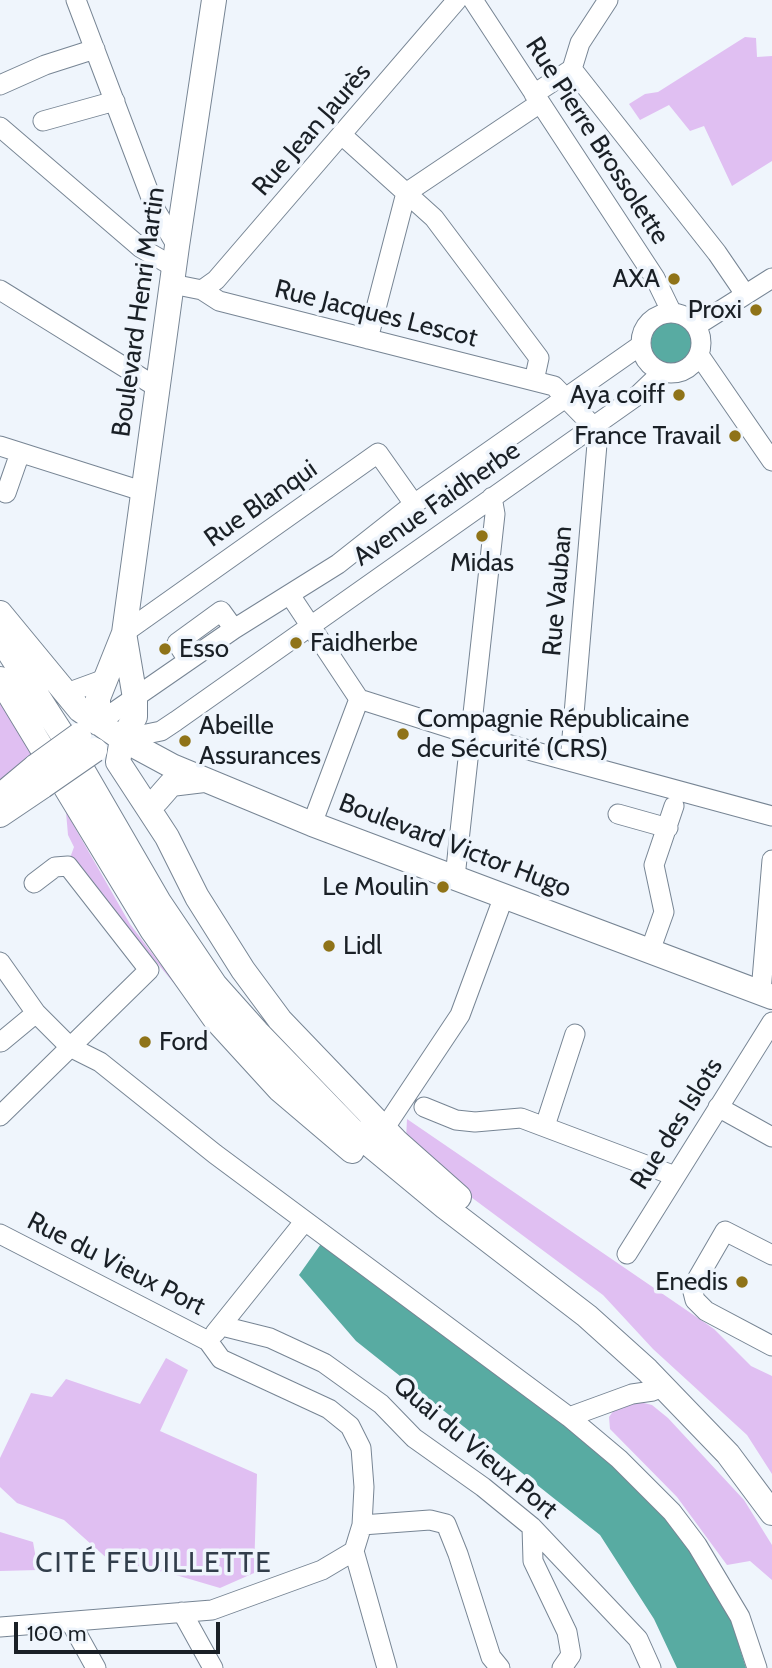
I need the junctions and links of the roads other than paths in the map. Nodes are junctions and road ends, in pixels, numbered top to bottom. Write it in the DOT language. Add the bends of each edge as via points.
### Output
graph roads {
  1 [pos="76,0"];
  2 [pos="214,0"];
  3 [pos="457,0"];
  4 [pos="473,0"];
  5 [pos="608,0"];
  6 [pos="95,49"];
  7 [pos="577,76"];
  8 [pos="0,85"];
  9 [pos="537,98"];
  10 [pos="115,101"];
  11 [pos="43,121"];
  12 [pos="0,127"];
  13 [pos="343,136"];
  14 [pos="406,193"];
  15 [pos="174,266"];
  16 [pos="772,278"];
  17 [pos="0,290"];
  18 [pos="202,290"];
  19 [pos="745,294"];
  20 [pos="672,313"];
  21 [pos="696,326"];
  22 [pos="368,339"];
  23 [pos="641,345"];
  24 [pos="699,355"];
  25 [pos="662,372"];
  26 [pos="534,381"];
  27 [pos="158,388"];
  28 [pos="566,398"];
  29 [pos="593,426"];
  30 [pos="0,446"];
  31 [pos="20,453"];
  32 [pos="772,461"];
  33 [pos="145,492"];
  34 [pos="6,493"];
  35 [pos="492,498"];
  36 [pos="414,504"];
  37 [pos="290,595"];
  38 [pos="0,613"];
  39 [pos="312,625"];
  40 [pos="124,633"];
  41 [pos="0,638"];
  42 [pos="105,679"];
  43 [pos="1,682"];
  44 [pos="64,694"];
  45 [pos="135,698"];
  46 [pos="359,699"];
  47 [pos="470,734"];
  48 [pos="91,736"];
  49 [pos="122,739"];
  50 [pos="570,761"];
  51 [pos="206,780"];
  52 [pos="3,799"];
  53 [pos="157,800"];
  54 [pos="674,806"];
  55 [pos="618,814"];
  56 [pos="772,816"];
  57 [pos="312,824"];
  58 [pos="668,828"];
  59 [pos="167,837"];
  60 [pos="772,860"];
  61 [pos="455,877"];
  62 [pos="34,883"];
  63 [pos="504,896"];
  64 [pos="650,951"];
  65 [pos="0,962"];
  66 [pos="766,994"];
  67 [pos="36,1013"];
  68 [pos="772,1022"];
  69 [pos="575,1034"];
  70 [pos="1,1042"];
  71 [pos="70,1047"];
  72 [pos="424,1107"];
  73 [pos="718,1107"];
  74 [pos="0,1116"];
  75 [pos="545,1126"];
  76 [pos="384,1129"];
  77 [pos="772,1137"];
  78 [pos="675,1176"];
  79 [pos="304,1222"];
  80 [pos="0,1234"];
  81 [pos="627,1254"];
  82 [pos="772,1255"];
  83 [pos="215,1334"];
  84 [pos="772,1346"];
  85 [pos="653,1391"];
  86 [pos="611,1403"];
  87 [pos="681,1404"];
  88 [pos="569,1417"];
  89 [pos="600,1442"];
  90 [pos="772,1513"];
  91 [pos="362,1525"];
  92 [pos="532,1527"];
  93 [pos="772,1529"];
  94 [pos="354,1551"];
  95 [pos="182,1612"];
  96 [pos="71,1623"];
  97 [pos="0,1627"];
  98 [pos="96,1668"];
  99 [pos="213,1668"];
  100 [pos="387,1668"];
  101 [pos="500,1668"];
  102 [pos="562,1668"];
  103 [pos="651,1668"];
  104 [pos="757,1668"];
  1 -- 6 [label="street"];
  2 -- 15 [label="main road, Boulevard Henri Martin"];
  3 -- 13 [label="street, Rue Jean Jaurès"];
  4 -- 9 [label="street, Rue Pierre Brossolette"];
  5 -- 7 [label="street" via="580,43"];
  6 -- 8 [label="street"];
  6 -- 10 [label="street"];
  7 -- 9 [label="street"];
  7 -- 19 [label="street"];
  9 -- 14 [label="street"];
  9 -- 20 [label="street, Rue Pierre Brossolette" via="655,278"];
  10 -- 11 [label="street"];
  10 -- 15 [label="street"];
  12 -- 15 [label="street, Rue Jacques Lescot" via="141,248"];
  13 -- 14 [label="street"];
  13 -- 18 [label="street, Rue Jean Jaurès" via="216,280"];
  14 -- 22 [label="street"];
  14 -- 26 [label="street" via="434,218 539,358"];
  15 -- 18 [label="street, Rue Jacques Lescot"];
  15 -- 27 [label="main road, Boulevard Henri Martin"];
  16 -- 19 [label="street"];
  17 -- 27 [label="street"];
  18 -- 22 [label="street, Rue Jacques Lescot" via="219,302"];
  19 -- 21 [label="street"];
  20 -- 21 [label="street"];
  20 -- 23 [label="street" via="653,319"];
  21 -- 24 [label="street"];
  22 -- 26 [label="street, Rue Jacques Lescot"];
  23 -- 25 [label="street" via="648,362"];
  23 -- 28 [label="street, Avenue Faidherbe"];
  24 -- 25 [label="street" via="688,369"];
  24 -- 32 [label="street"];
  25 -- 29 [label="street, Avenue Faidherbe"];
  26 -- 28 [label="street, Rue Jacques Lescot" via="554,386"];
  27 -- 33 [label="main road, Boulevard Henri Martin"];
  28 -- 29 [label="street"];
  28 -- 36 [label="street, Avenue Faidherbe"];
  29 -- 35 [label="street, Avenue Faidherbe"];
  29 -- 50 [label="street, Rue Vauban" via="597,444"];
  30 -- 31 [label="street"];
  31 -- 33 [label="street"];
  31 -- 34 [label="street"];
  33 -- 40 [label="main road, Boulevard Henri Martin"];
  35 -- 39 [label="street, Avenue Faidherbe"];
  35 -- 47 [label="street" via="495,514"];
  36 -- 37 [label="street, Avenue Faidherbe"];
  36 -- 40 [label="street, Rue Blanqui" via="378,453"];
  37 -- 39 [label="street"];
  37 -- 45 [label="street, Avenue Faidherbe"];
  38 -- 44 [label="main road"];
  39 -- 46 [label="street"];
  39 -- 49 [label="street, Avenue Faidherbe" via="161,732"];
  40 -- 42 [label="main road, Boulevard Henri Martin"];
  40 -- 45 [label="main road, Boulevard Henri Martin"];
  41 -- 87 [label="main road" via="159,902 215,985 360,1137 587,1316"];
  42 -- 44 [label="street"];
  42 -- 48 [label="main road, Boulevard Henri Martin"];
  43 -- 85 [label="main road" via="152,930 233,1041 306,1113 569,1317"];
  44 -- 48 [label="main road"];
  45 -- 48 [label="street, Avenue Faidherbe"];
  45 -- 49 [label="main road" via="135,717"];
  46 -- 47 [label="street"];
  46 -- 57 [label="street"];
  47 -- 50 [label="street"];
  47 -- 61 [label="street"];
  48 -- 49 [label="main road"];
  48 -- 52 [label="main road, bridge"];
  49 -- 51 [label="main road, Boulevard Victor Hugo"];
  49 -- 53 [label="main road" via="139,755"];
  49 -- 59 [label="main road" via="118,762"];
  50 -- 56 [label="street"];
  51 -- 53 [label="main road" via="171,784"];
  51 -- 57 [label="main road, Boulevard Victor Hugo"];
  53 -- 59 [label="main road"];
  54 -- 58 [label="street"];
  55 -- 58 [label="street"];
  57 -- 61 [label="main road, Boulevard Victor Hugo"];
  58 -- 64 [label="street" via="654,865 664,912"];
  59 -- 76 [label="main road" via="197,897 264,999"];
  60 -- 66 [label="street"];
  61 -- 63 [label="main road, Boulevard Victor Hugo"];
  62 -- 71 [label="street" via="55,867 68,866 149,970"];
  63 -- 64 [label="main road, Boulevard Victor Hugo"];
  63 -- 76 [label="street" via="460,1015"];
  64 -- 66 [label="main road, Boulevard Victor Hugo"];
  65 -- 67 [label="street"];
  67 -- 70 [label="street"];
  67 -- 71 [label="street"];
  68 -- 73 [label="street, Rue des Islots"];
  69 -- 75 [label="street"];
  71 -- 74 [label="street"];
  71 -- 79 [label="street" via="100,1062"];
  72 -- 75 [label="street" via="456,1120 522,1118"];
  73 -- 77 [label="street"];
  73 -- 78 [label="street, Rue des Islots"];
  75 -- 78 [label="street"];
  76 -- 87 [label="main road" via="449,1189 580,1292 620,1331"];
  78 -- 81 [label="street, Rue des Islots"];
  79 -- 83 [label="street"];
  79 -- 88 [label="street"];
  80 -- 83 [label="street, Rue du Vieux Port"];
  82 -- 84 [label="street" via="725,1231 692,1287 695,1300 706,1311"];
  83 -- 91 [label="street" via="221,1359 329,1409 350,1426 361,1448"];
  83 -- 92 [label="street, Quai du Vieux Port" via="270,1338 324,1363"];
  85 -- 86 [label="street"];
  85 -- 93 [label="main road" via="698,1437"];
  86 -- 88 [label="street"];
  86 -- 89 [label="street" via="598,1423"];
  87 -- 90 [label="main road" via="728,1454"];
  88 -- 89 [label="street"];
  89 -- 104 [label="street" via="672,1512 698,1545 740,1617"];
  91 -- 94 [label="street"];
  91 -- 101 [label="street" via="430,1520 446,1524 491,1657"];
  92 -- 102 [label="street" via="533,1561 567,1632 571,1655"];
  92 -- 103 [label="street, Quai du Vieux Port" via="638,1639"];
  94 -- 95 [label="street" via="322,1570 212,1610"];
  94 -- 100 [label="street"];
  95 -- 96 [label="street"];
  95 -- 99 [label="street"];
  96 -- 97 [label="street"];
  96 -- 98 [label="street"];
}
